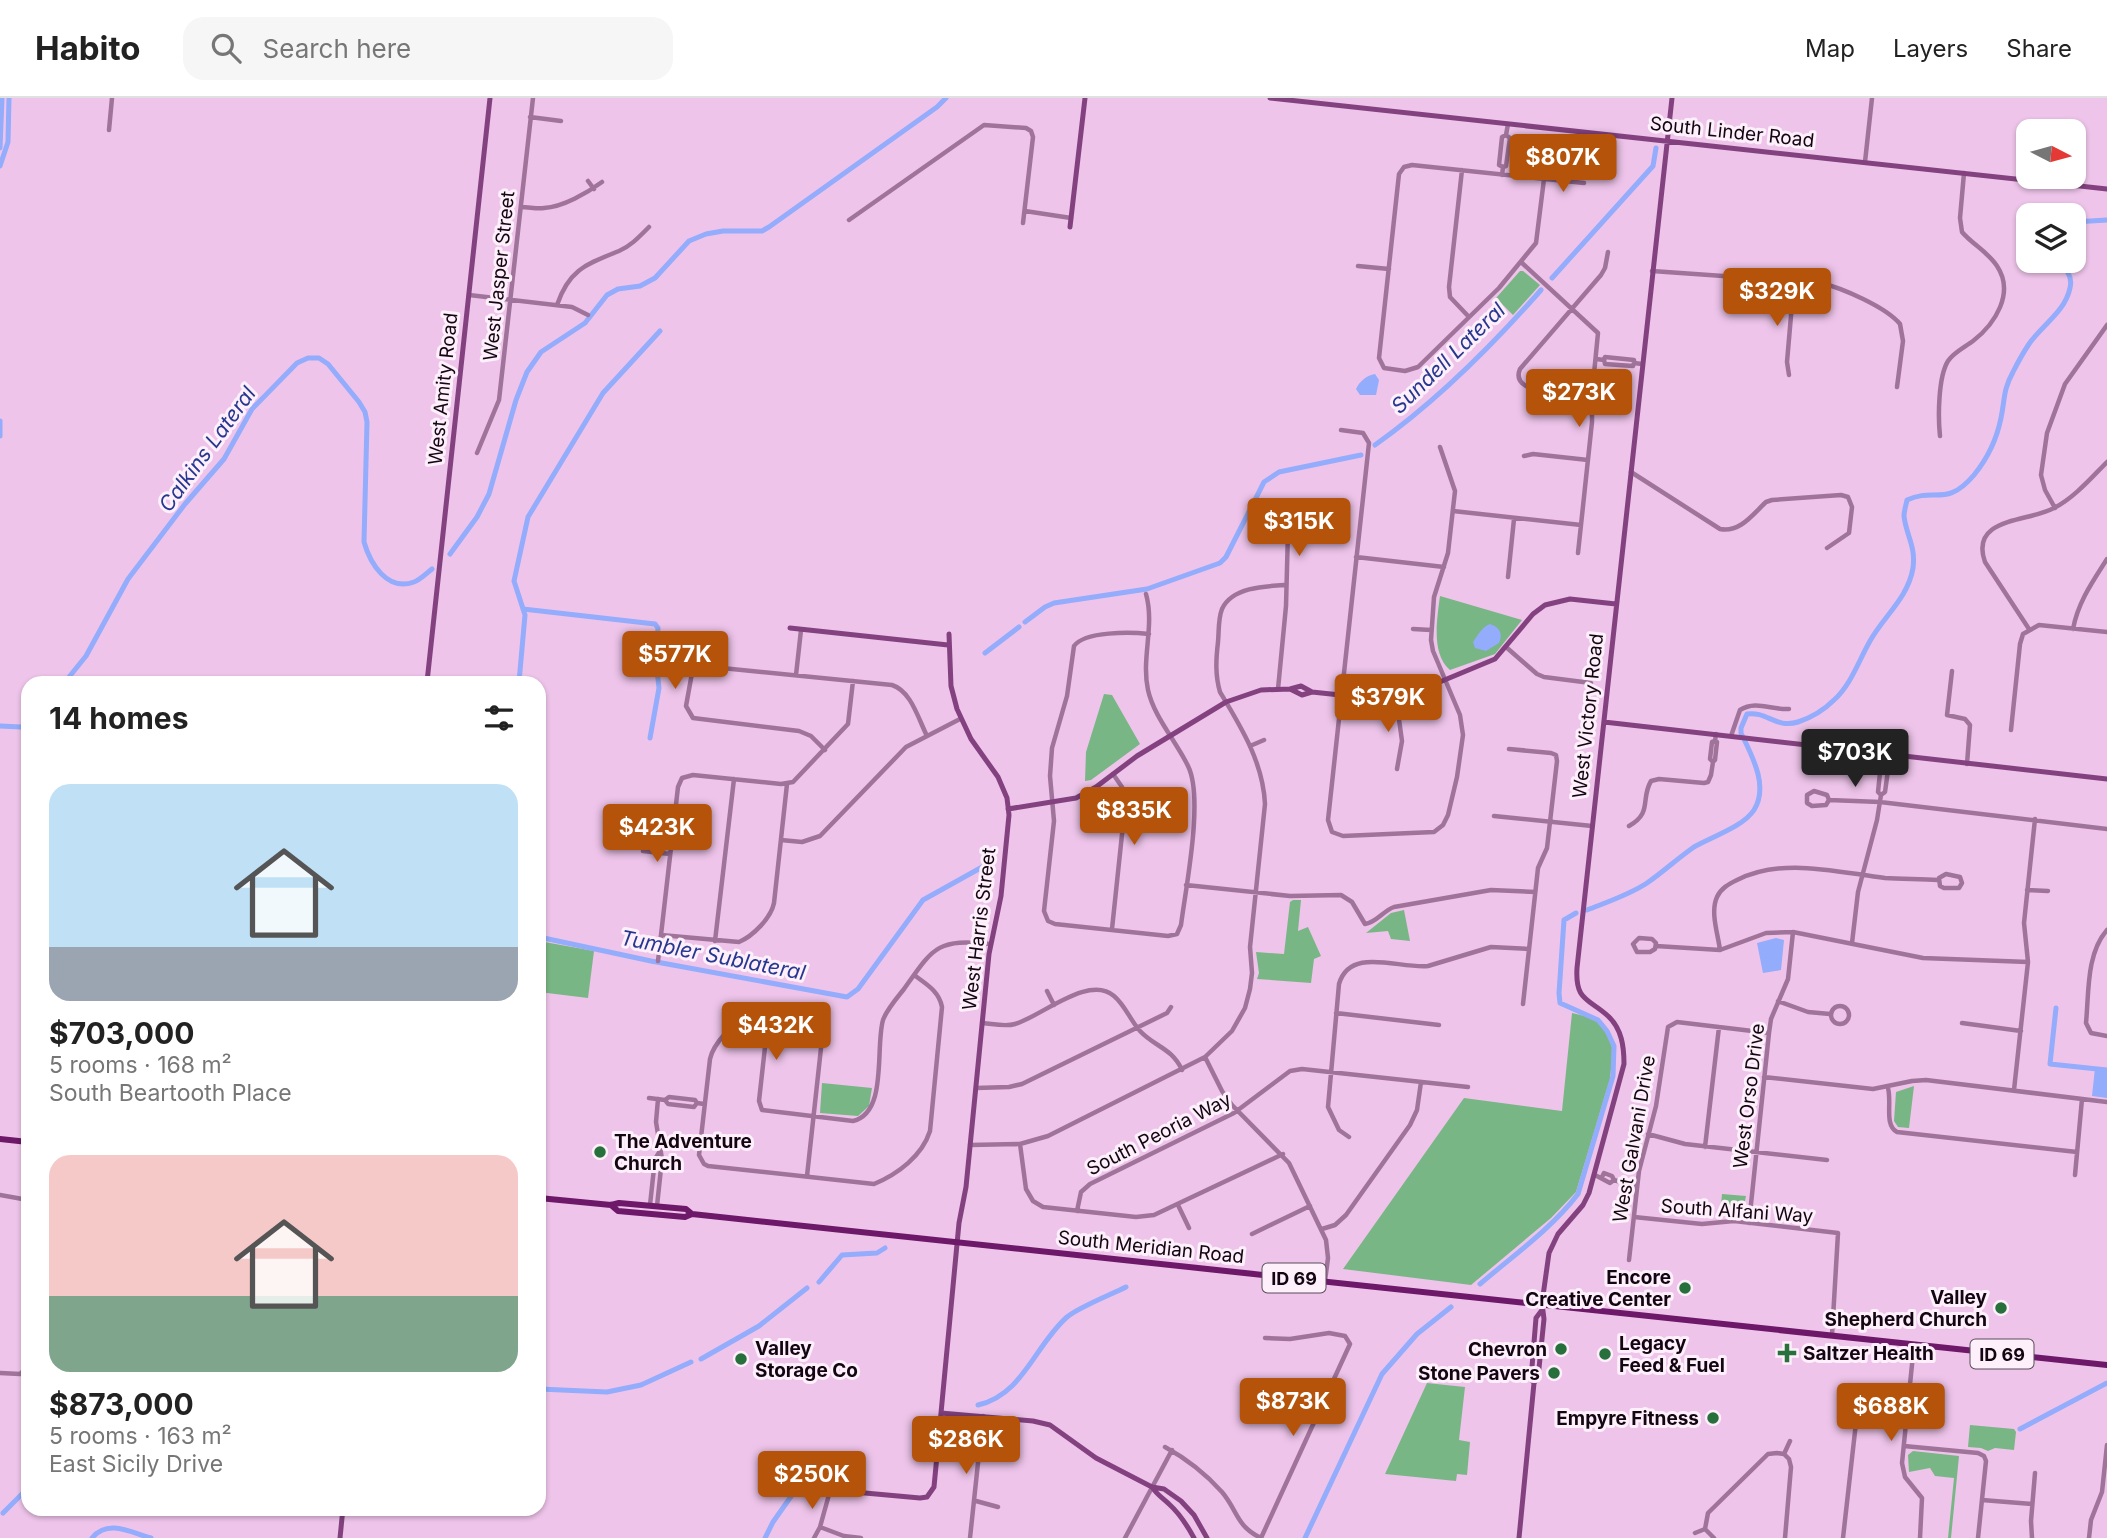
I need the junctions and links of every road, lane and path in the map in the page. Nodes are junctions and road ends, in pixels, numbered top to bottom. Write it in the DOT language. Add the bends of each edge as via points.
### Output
graph roads {
  1 [pos="113,98"];
  2 [pos="490,98"];
  3 [pos="533,98"];
  4 [pos="1085,98"];
  5 [pos="1270,98"];
  6 [pos="1672,98"];
  7 [pos="1872,98"];
  8 [pos="530,117"];
  9 [pos="561,121"];
  10 [pos="1508,124"];
  11 [pos="109,130"];
  12 [pos="1667,141"];
  13 [pos="1865,162"];
  14 [pos="1462,170"];
  15 [pos="1965,173"];
  16 [pos="1502,174"];
  17 [pos="1544,179"];
  18 [pos="588,181"];
  19 [pos="602,183"];
  20 [pos="1584,183"];
  21 [pos="594,189"];
  22 [pos="2107,189"];
  23 [pos="521,207"];
  24 [pos="1025,211"];
  25 [pos="1071,218"];
  26 [pos="849,220"];
  27 [pos="1023,223"];
  28 [pos="649,227"];
  29 [pos="1070,228"];
  30 [pos="1608,252"];
  31 [pos="1521,262"];
  32 [pos="1358,266"];
  33 [pos="1389,269"];
  34 [pos="1653,271"];
  35 [pos="1794,281"];
  36 [pos="469,295"];
  37 [pos="510,300"];
  38 [pos="557,305"];
  39 [pos="1573,308"];
  40 [pos="588,316"];
  41 [pos="1469,317"];
  42 [pos="2107,325"];
  43 [pos="1596,359"];
  44 [pos="1642,365"];
  45 [pos="1789,375"];
  46 [pos="1897,387"];
  47 [pos="1592,394"];
  48 [pos="1341,430"];
  49 [pos="1940,436"];
  50 [pos="1440,447"];
  51 [pos="477,453"];
  52 [pos="1524,456"];
  53 [pos="1588,460"];
  54 [pos="2107,462"];
  55 [pos="1631,472"];
  56 [pos="2055,508"];
  57 [pos="1453,511"];
  58 [pos="1514,519"];
  59 [pos="1581,525"];
  60 [pos="1288,530"];
  61 [pos="1827,548"];
  62 [pos="1578,553"];
  63 [pos="1356,557"];
  64 [pos="2107,559"];
  65 [pos="1444,567"];
  66 [pos="1508,578"];
  67 [pos="1286,585"];
  68 [pos="1146,594"];
  69 [pos="1616,604"];
  70 [pos="790,628"];
  71 [pos="1413,629"];
  72 [pos="2029,629"];
  73 [pos="2073,629"];
  74 [pos="801,630"];
  75 [pos="1431,630"];
  76 [pos="2107,632"];
  77 [pos="949,634"];
  78 [pos="1149,634"];
  79 [pos="948,645"];
  80 [pos="1506,647"];
  81 [pos="1952,671"];
  82 [pos="796,675"];
  83 [pos="428,676"];
  84 [pos="1445,680"];
  85 [pos="853,681"];
  86 [pos="1591,683"];
  87 [pos="1278,689"];
  88 [pos="1342,695"];
  89 [pos="1396,698"];
  90 [pos="1226,702"];
  91 [pos="1788,709"];
  92 [pos="961,719"];
  93 [pos="1604,722"];
  94 [pos="2011,730"];
  95 [pos="927,736"];
  96 [pos="1171,736"];
  97 [pos="1735,736"];
  98 [pos="1716,737"];
  99 [pos="1264,740"];
  100 [pos="1250,746"];
  101 [pos="1509,749"];
  102 [pos="825,750"];
  103 [pos="1885,758"];
  104 [pos="1966,764"];
  105 [pos="1396,769"];
  106 [pos="1113,774"];
  107 [pos="734,779"];
  108 [pos="2107,779"];
  109 [pos="787,783"];
  110 [pos="1829,800"];
  111 [pos="1880,802"];
  112 [pos="1054,803"];
  113 [pos="1008,809"];
  114 [pos="1494,816"];
  115 [pos="2035,819"];
  116 [pos="1550,822"];
  117 [pos="1592,826"];
  118 [pos="1629,826"];
  119 [pos="2107,829"];
  120 [pos="780,840"];
  121 [pos="643,851"];
  122 [pos="670,854"];
  123 [pos="1861,874"];
  124 [pos="1938,880"];
  125 [pos="1186,885"];
  126 [pos="2027,890"];
  127 [pos="2048,891"];
  128 [pos="1256,892"];
  129 [pos="1535,892"];
  130 [pos="1112,929"];
  131 [pos="2107,930"];
  132 [pos="1793,932"];
  133 [pos="661,934"];
  134 [pos="715,941"];
  135 [pos="1852,943"];
  136 [pos="990,944"];
  137 [pos="1656,946"];
  138 [pos="1529,948"];
  139 [pos="1720,950"];
  140 [pos="658,961"];
  141 [pos="2028,962"];
  142 [pos="914,975"];
  143 [pos="1047,991"];
  144 [pos="1778,1001"];
  145 [pos="1522,1004"];
  146 [pos="1054,1005"];
  147 [pos="1171,1007"];
  148 [pos="1336,1013"];
  149 [pos="1830,1014"];
  150 [pos="768,1020"];
  151 [pos="983,1023"];
  152 [pos="1962,1023"];
  153 [pos="1439,1025"];
  154 [pos="1718,1027"];
  155 [pos="1137,1028"];
  156 [pos="2021,1031"];
  157 [pos="1769,1033"];
  158 [pos="2107,1036"];
  159 [pos="1205,1057"];
  160 [pos="1182,1070"];
  161 [pos="1329,1072"];
  162 [pos="1765,1077"];
  163 [pos="1421,1082"];
  164 [pos="1468,1087"];
  165 [pos="976,1088"];
  166 [pos="1888,1088"];
  167 [pos="2014,1090"];
  168 [pos="649,1098"];
  169 [pos="658,1099"];
  170 [pos="2082,1099"];
  171 [pos="2107,1102"];
  172 [pos="704,1104"];
  173 [pos="1238,1110"];
  174 [pos="813,1117"];
  175 [pos="1648,1134"];
  176 [pos="1349,1137"];
  177 [pos="0,1139"];
  178 [pos="21,1141"];
  179 [pos="1020,1144"];
  180 [pos="970,1146"];
  181 [pos="1705,1147"];
  182 [pos="1756,1152"];
  183 [pos="2077,1152"];
  184 [pos="1283,1153"];
  185 [pos="1827,1160"];
  186 [pos="2075,1175"];
  187 [pos="807,1176"];
  188 [pos="1598,1176"];
  189 [pos="1637,1187"];
  190 [pos="0,1195"];
  191 [pos="21,1199"];
  192 [pos="546,1199"];
  193 [pos="1178,1205"];
  194 [pos="613,1206"];
  195 [pos="654,1206"];
  196 [pos="1311,1206"];
  197 [pos="1077,1210"];
  198 [pos="691,1213"];
  199 [pos="1634,1217"];
  200 [pos="1749,1223"];
  201 [pos="1189,1228"];
  202 [pos="1322,1229"];
  203 [pos="1252,1234"];
  204 [pos="957,1242"];
  205 [pos="1629,1260"];
  206 [pos="1325,1281"];
  207 [pos="1542,1307"];
  208 [pos="1832,1335"];
  209 [pos="1265,1338"];
  210 [pos="1914,1344"];
  211 [pos="2107,1365"];
  212 [pos="0,1373"];
  213 [pos="21,1373"];
  214 [pos="1909,1390"];
  215 [pos="942,1413"];
  216 [pos="983,1416"];
  217 [pos="1790,1441"];
  218 [pos="2107,1445"];
  219 [pos="1904,1446"];
  220 [pos="1165,1447"];
  221 [pos="1172,1450"];
  222 [pos="1784,1454"];
  223 [pos="2035,1473"];
  224 [pos="799,1487"];
  225 [pos="1152,1487"];
  226 [pos="830,1491"];
  227 [pos="1982,1500"];
  228 [pos="976,1501"];
  229 [pos="2032,1504"];
  230 [pos="998,1507"];
  231 [pos="342,1516"];
  232 [pos="820,1527"];
  233 [pos="1705,1530"];
  234 [pos="1695,1533"];
  235 [pos="340,1538"];
  236 [pos="814,1538"];
  237 [pos="861,1538"];
  238 [pos="970,1538"];
  239 [pos="1125,1538"];
  240 [pos="1194,1538"];
  241 [pos="1207,1538"];
  242 [pos="1261,1538"];
  243 [pos="1519,1538"];
  244 [pos="1714,1538"];
  245 [pos="1785,1538"];
  246 [pos="1843,1538"];
  247 [pos="1920,1538"];
  248 [pos="1978,1538"];
  249 [pos="2032,1538"];
  250 [pos="2089,1538"];
  1 -- 11 [label="street"];
  2 -- 36 [label="street, West Amity Road"];
  3 -- 8 [label="street, West Jasper Street"];
  4 -- 25 [label="street"];
  5 -- 10 [label="street, South Linder Road"];
  6 -- 12 [label="street, West Victory Road"];
  7 -- 13 [label="street"];
  8 -- 9 [label="street"];
  8 -- 23 [label="street, West Jasper Street"];
  10 -- 12 [label="street, South Linder Road"];
  10 -- 16 [label="street" via="1506,135 1510,138"];
  12 -- 13 [label="street, South Linder Road"];
  12 -- 34 [label="street, West Victory Road"];
  13 -- 15 [label="street, South Linder Road"];
  14 -- 16 [label="street"];
  14 -- 33 [label="street" via="1404,167 1399,174"];
  14 -- 41 [label="street" via="1449,287 1450,297"];
  15 -- 22 [label="street, South Linder Road"];
  15 -- 49 [label="street" via="1962,232 1996,265 2003,298 1990,326 1947,363 1941,387"];
  16 -- 17 [label="street"];
  17 -- 20 [label="street"];
  17 -- 31 [label="street" via="1538,237"];
  18 -- 21 [label="street"];
  19 -- 21 [label="street"];
  21 -- 23 [label="street" via="545,208"];
  23 -- 37 [label="street, West Jasper Street"];
  24 -- 25 [label="street"];
  24 -- 26 [label="street" via="1031,131 984,125"];
  24 -- 27 [label="street"];
  25 -- 29 [label="street"];
  28 -- 38 [label="street" via="621,250 590,261 573,274"];
  30 -- 39 [label="street" via="1601,275"];
  31 -- 39 [label="street"];
  31 -- 41 [label="street"];
  32 -- 33 [label="street"];
  33 -- 41 [label="street" via="1379,358 1387,369 1418,367"];
  34 -- 35 [label="street"];
  34 -- 44 [label="street, West Victory Road"];
  35 -- 45 [label="street"];
  35 -- 46 [label="street" via="1832,286 1895,318 1903,341"];
  36 -- 37 [label="street"];
  36 -- 83 [label="street, West Amity Road"];
  37 -- 38 [label="street"];
  37 -- 51 [label="street, West Jasper Street" via="499,400"];
  38 -- 40 [label="street"];
  39 -- 43 [label="street" via="1598,333"];
  39 -- 47 [label="street" via="1520,369 1519,378 1527,386"];
  42 -- 56 [label="street" via="2065,384 2046,432 2042,484"];
  43 -- 44 [label="street" via="1634,359"];
  43 -- 47 [label="street"];
  44 -- 55 [label="street, West Victory Road"];
  47 -- 53 [label="street"];
  48 -- 63 [label="street" via="1359,432 1369,443"];
  50 -- 57 [label="street" via="1455,487"];
  52 -- 53 [label="street"];
  53 -- 59 [label="street"];
  54 -- 56 [label="street"];
  55 -- 61 [label="street" via="1727,530 1738,528 1772,500 1848,497 1853,507 1849,533"];
  55 -- 69 [label="street, West Victory Road"];
  56 -- 72 [label="street" via="2002,524 1982,542 1985,562"];
  57 -- 58 [label="street"];
  57 -- 65 [label="street"];
  58 -- 59 [label="street"];
  58 -- 66 [label="street"];
  59 -- 62 [label="street"];
  60 -- 67 [label="street"];
  63 -- 65 [label="street"];
  63 -- 88 [label="street"];
  64 -- 73 [label="street" via="2082,599"];
  65 -- 75 [label="street" via="1434,597"];
  67 -- 87 [label="street"];
  67 -- 90 [label="street" via="1259,587 1227,602 1221,614 1216,667"];
  68 -- 78 [label="street"];
  69 -- 80 [label="street" via="1554,601 1533,614"];
  69 -- 93 [label="street, West Victory Road"];
  70 -- 74 [label="street"];
  71 -- 75 [label="street"];
  72 -- 73 [label="street" via="2039,625"];
  72 -- 94 [label="street" via="2020,644"];
  73 -- 76 [label="street"];
  74 -- 79 [label="street"];
  74 -- 82 [label="street"];
  75 -- 84 [label="street" via="1433,651"];
  77 -- 79 [label="street, West Harris Street"];
  78 -- 96 [label="street" via="1147,688"];
  78 -- 112 [label="street" via="1123,633 1077,641 1052,748"];
  79 -- 92 [label="street, West Harris Street" via="951,686"];
  80 -- 84 [label="street" via="1495,659"];
  80 -- 86 [label="street" via="1544,677"];
  81 -- 104 [label="street" via="1947,715 1965,719 1970,725"];
  82 -- 85 [label="street"];
  82 -- 102 [label="street" via="702,666 690,677 686,706 697,720 799,731"];
  84 -- 88 [label="street" via="1463,735 1448,815 1443,825 1428,834 1343,836 1332,832 1328,820"];
  84 -- 89 [label="street"];
  85 -- 95 [label="street" via="900,688"];
  85 -- 102 [label="street" via="848,724"];
  87 -- 88 [label="street" via="1303,695"];
  87 -- 90 [label="street"];
  88 -- 89 [label="street"];
  89 -- 105 [label="street" via="1402,741"];
  90 -- 96 [label="street"];
  90 -- 100 [label="street"];
  91 -- 97 [label="street" via="1749,705 1740,710"];
  92 -- 95 [label="street"];
  92 -- 113 [label="street, West Harris Street" via="998,777"];
  93 -- 98 [label="street"];
  93 -- 117 [label="street, West Victory Road"];
  95 -- 120 [label="street" via="895,756 820,836 802,842"];
  96 -- 106 [label="street"];
  96 -- 125 [label="street" via="1188,766 1196,795"];
  97 -- 98 [label="street"];
  97 -- 103 [label="street"];
  98 -- 118 [label="street" via="1708,782 1651,781 1644,813"];
  99 -- 100 [label="street"];
  100 -- 128 [label="street" via="1265,804"];
  101 -- 116 [label="street" via="1556,755"];
  102 -- 109 [label="street" via="799,778"];
  103 -- 104 [label="street"];
  103 -- 111 [label="street"];
  104 -- 108 [label="street"];
  106 -- 112 [label="street" via="1086,793"];
  106 -- 130 [label="street" via="1122,787 1125,806"];
  107 -- 109 [label="street"];
  107 -- 122 [label="street" via="682,778"];
  107 -- 134 [label="street"];
  109 -- 120 [label="street"];
  110 -- 110 [label="street" via="1825,793 1814,791 1806,798 1812,806 1823,806"];
  110 -- 111 [label="street"];
  111 -- 115 [label="street"];
  111 -- 123 [label="street"];
  112 -- 113 [label="street"];
  112 -- 130 [label="street" via="1044,911 1048,921"];
  113 -- 136 [label="street, West Harris Street" via="1001,896"];
  114 -- 116 [label="street"];
  115 -- 119 [label="street"];
  115 -- 126 [label="street"];
  116 -- 117 [label="street"];
  116 -- 129 [label="street"];
  117 -- 188 [label="street, West Victory Road" via="1576,981 1582,997 1616,1026 1624,1064"];
  120 -- 134 [label="street" via="773,910 739,942"];
  121 -- 122 [label="street"];
  122 -- 133 [label="street"];
  123 -- 124 [label="street"];
  123 -- 135 [label="street"];
  123 -- 139 [label="street" via="1763,869 1729,884 1714,905"];
  124 -- 124 [label="street" via="1944,888 1956,889 1962,883 1955,874 1943,874"];
  125 -- 128 [label="street"];
  125 -- 130 [label="street" via="1177,934"];
  126 -- 127 [label="street"];
  126 -- 141 [label="street"];
  128 -- 129 [label="street" via="1340,895 1352,902 1365,923 1394,907 1492,890"];
  128 -- 159 [label="street" via="1248,998 1233,1031"];
  129 -- 138 [label="street"];
  131 -- 158 [label="street" via="2092,959 2086,1023 2088,1031"];
  132 -- 135 [label="street"];
  132 -- 139 [label="street" via="1766,933"];
  132 -- 144 [label="street, West Orso Drive" via="1788,979"];
  133 -- 134 [label="street"];
  133 -- 140 [label="street"];
  135 -- 141 [label="street" via="1923,958"];
  136 -- 142 [label="street" via="961,941 944,945 929,954"];
  136 -- 151 [label="street, West Harris Street"];
  137 -- 137 [label="street" via="1650,938 1639,938 1633,944 1640,953"];
  137 -- 139 [label="street"];
  138 -- 145 [label="street"];
  138 -- 148 [label="street" via="1492,947 1428,966 1364,961 1348,968 1340,980"];
  141 -- 156 [label="street"];
  142 -- 174 [label="street" via="883,1021 874,1102 866,1116 853,1121"];
  142 -- 187 [label="street" via="941,998 943,1007 926,1144 885,1180 874,1184"];
  143 -- 146 [label="street"];
  144 -- 149 [label="street"];
  144 -- 157 [label="street, West Orso Drive"];
  146 -- 151 [label="street" via="1015,1024"];
  146 -- 155 [label="street" via="1087,990 1103,990 1118,999"];
  147 -- 155 [label="street"];
  148 -- 153 [label="street"];
  148 -- 161 [label="street"];
  149 -- 149 [label="street" via="1840,1021 1850,1015 1840,1008"];
  150 -- 172 [label="street" via="741,1020 712,1052"];
  150 -- 174 [label="street" via="820,1033"];
  150 -- 174 [label="street" via="759,1101 762,1110"];
  151 -- 165 [label="street, West Harris Street"];
  152 -- 156 [label="street"];
  154 -- 157 [label="street"];
  154 -- 175 [label="street, West Galvani Drive" via="1670,1024"];
  154 -- 181 [label="street"];
  155 -- 160 [label="street" via="1149,1041 1174,1054"];
  155 -- 165 [label="street" via="1022,1084"];
  156 -- 167 [label="street"];
  157 -- 162 [label="street, West Orso Drive"];
  159 -- 160 [label="street"];
  159 -- 173 [label="street" via="1222,1091"];
  160 -- 179 [label="street" via="1048,1136"];
  161 -- 163 [label="street, South Peoria Way"];
  161 -- 173 [label="street, South Peoria Way" via="1290,1071"];
  161 -- 176 [label="street" via="1328,1107 1339,1130"];
  162 -- 166 [label="street"];
  162 -- 182 [label="street, West Orso Drive"];
  163 -- 164 [label="street, South Peoria Way"];
  163 -- 202 [label="street" via="1410,1125 1346,1215"];
  165 -- 180 [label="street, West Harris Street"];
  166 -- 167 [label="street" via="1919,1080"];
  166 -- 183 [label="street" via="1889,1123 1897,1132"];
  167 -- 170 [label="street"];
  168 -- 169 [label="street"];
  169 -- 172 [label="street"];
  169 -- 195 [label="street" via="660,1150 655,1158"];
  170 -- 171 [label="street"];
  170 -- 183 [label="street"];
  172 -- 187 [label="street" via="701,1160 708,1166"];
  173 -- 184 [label="street"];
  173 -- 197 [label="street, South Peoria Way" via="1090,1184 1081,1192"];
  174 -- 187 [label="street"];
  175 -- 181 [label="street"];
  175 -- 189 [label="street, West Galvani Drive"];
  177 -- 178 [label="main road"];
  179 -- 180 [label="street"];
  179 -- 197 [label="street" via="1032,1201 1043,1207"];
  180 -- 204 [label="street, West Harris Street"];
  181 -- 182 [label="street"];
  182 -- 185 [label="street"];
  182 -- 200 [label="street, West Orso Drive"];
  183 -- 186 [label="street"];
  184 -- 193 [label="street"];
  184 -- 196 [label="street"];
  188 -- 189 [label="street, South Alfani Way" via="1602,1181"];
  188 -- 207 [label="street, West Victory Road" via="1583,1205 1552,1244"];
  189 -- 199 [label="street, West Galvani Drive"];
  190 -- 191 [label="street"];
  192 -- 194 [label="main road, South Meridian Road / ID 69"];
  193 -- 197 [label="street" via="1136,1217"];
  193 -- 201 [label="street"];
  194 -- 195 [label="main road, South Meridian Road / ID 69"];
  194 -- 198 [label="main road, South Meridian Road / ID 69" via="685,1217"];
  195 -- 198 [label="main road, South Meridian Road / ID 69"];
  196 -- 202 [label="street"];
  196 -- 203 [label="street"];
  198 -- 204 [label="main road, South Meridian Road / ID 69"];
  199 -- 200 [label="street, South Alfani Way"];
  199 -- 205 [label="street, West Galvani Drive"];
  200 -- 208 [label="street, South Alfani Way" via="1838,1233"];
  202 -- 206 [label="street" via="1328,1249"];
  204 -- 206 [label="main road, South Meridian Road / ID 69"];
  204 -- 215 [label="street, West Harris Street"];
  206 -- 207 [label="main road, South Meridian Road / ID 69"];
  207 -- 208 [label="main road, South Meridian Road / ID 69"];
  207 -- 243 [label="street, West Victory Road" via="1536,1318"];
  208 -- 210 [label="main road, South Meridian Road / ID 69"];
  209 -- 242 [label="street" via="1340,1334 1348,1339 1349,1349"];
  210 -- 211 [label="main road, South Meridian Road / ID 69"];
  210 -- 214 [label="street"];
  212 -- 213 [label="street"];
  214 -- 219 [label="street"];
  214 -- 246 [label="street" via="1869,1386 1861,1392"];
  215 -- 216 [label="street"];
  215 -- 226 [label="street, West Harris Street" via="934,1487 927,1497"];
  216 -- 225 [label="street" via="1049,1425 1096,1458"];
  216 -- 228 [label="street"];
  217 -- 222 [label="street"];
  218 -- 250 [label="street" via="2102,1492"];
  219 -- 227 [label="street" via="1984,1456"];
  219 -- 247 [label="street" via="1905,1477 1922,1498"];
  220 -- 221 [label="street"];
  221 -- 225 [label="street"];
  221 -- 242 [label="street" via="1202,1471 1244,1529"];
  222 -- 233 [label="street" via="1768,1454 1708,1514"];
  222 -- 245 [label="street" via="1791,1467"];
  223 -- 229 [label="street"];
  224 -- 226 [label="street"];
  225 -- 239 [label="street"];
  225 -- 240 [label="street" via="1184,1520"];
  225 -- 241 [label="street" via="1181,1501"];
  226 -- 232 [label="street"];
  227 -- 229 [label="street"];
  227 -- 248 [label="street"];
  228 -- 230 [label="street"];
  228 -- 238 [label="street"];
  229 -- 249 [label="street"];
  231 -- 235 [label="street"];
  232 -- 236 [label="street"];
  232 -- 237 [label="street"];
  233 -- 234 [label="street"];
  233 -- 244 [label="street"];
}
